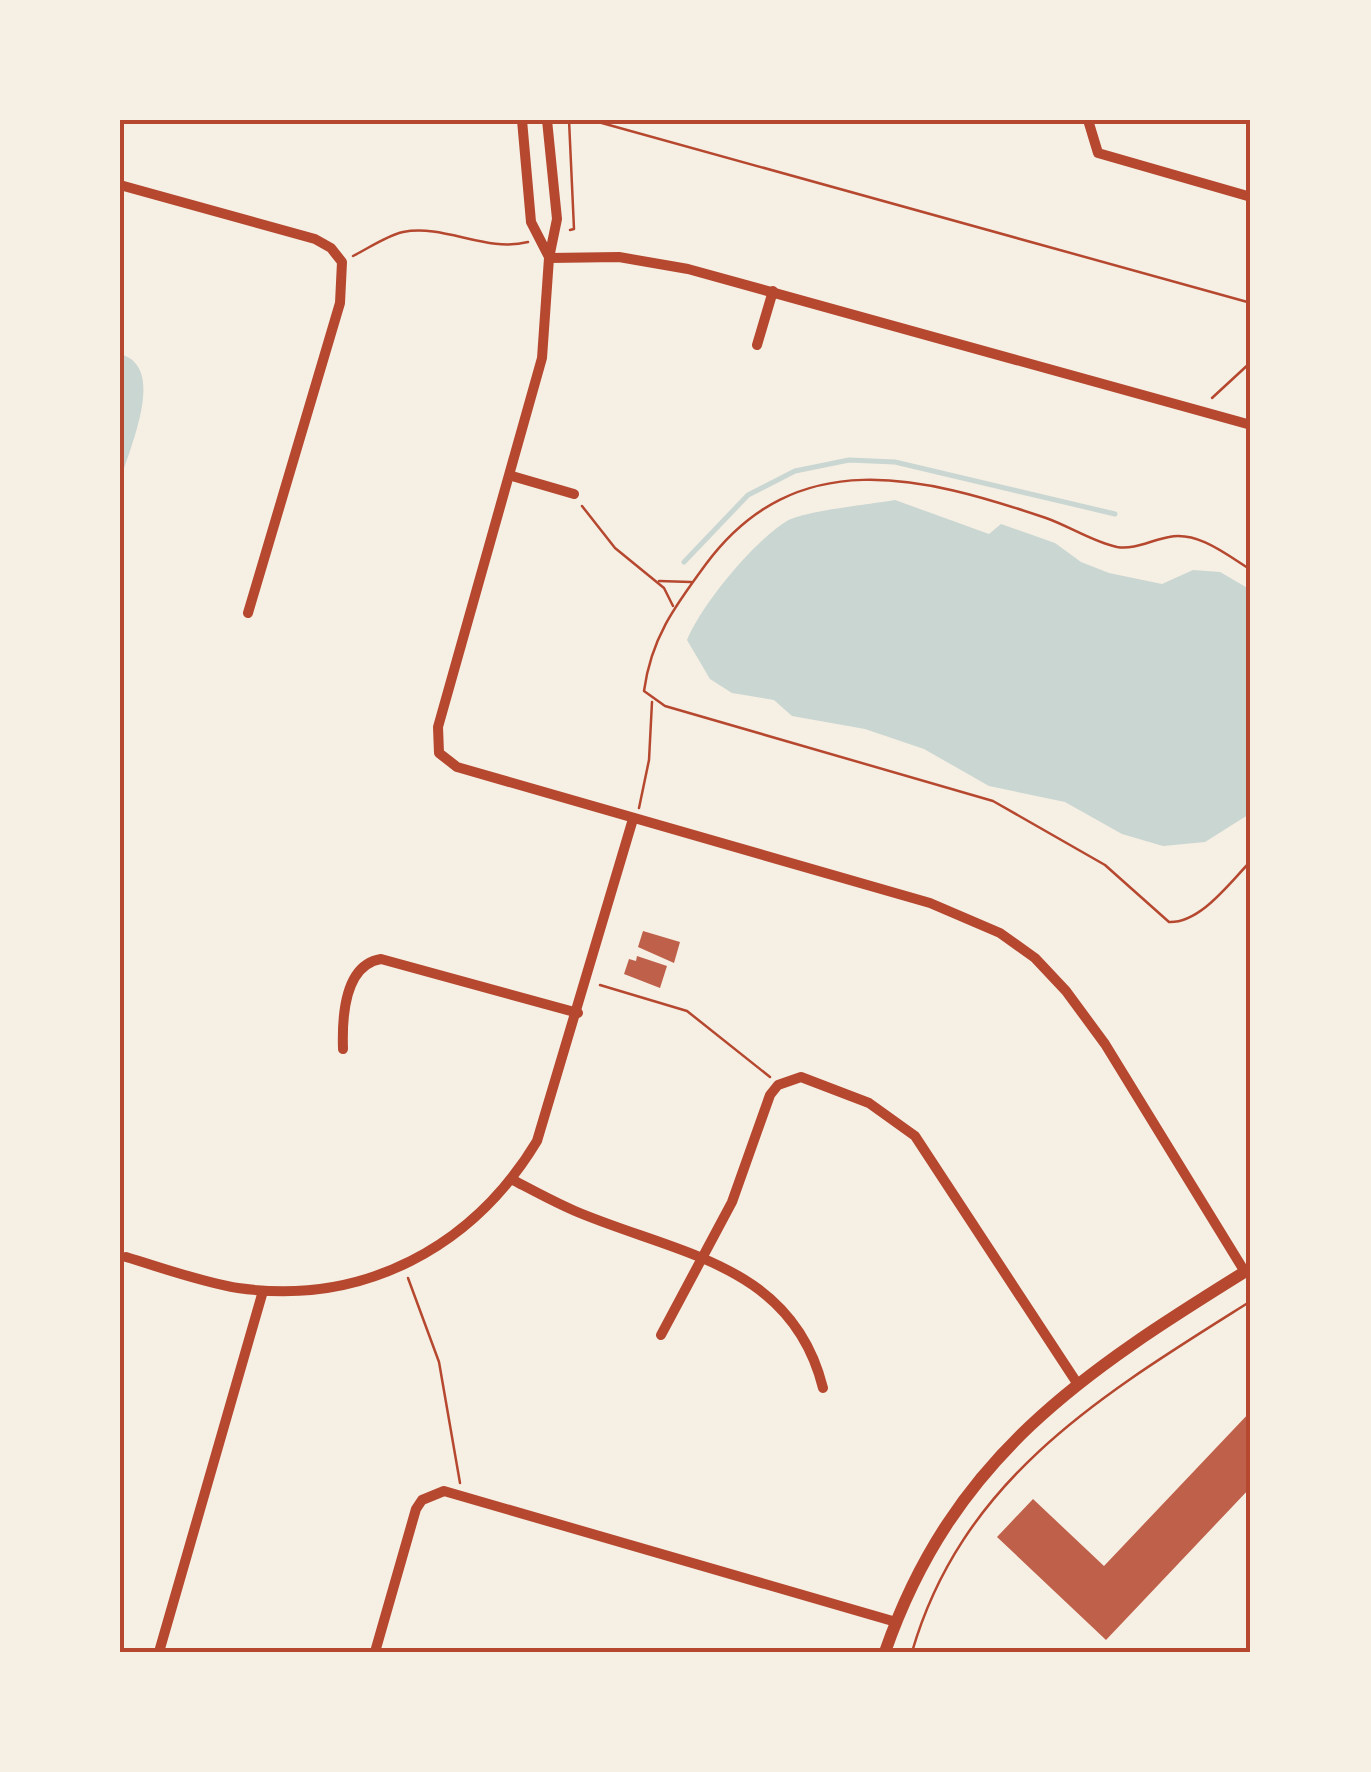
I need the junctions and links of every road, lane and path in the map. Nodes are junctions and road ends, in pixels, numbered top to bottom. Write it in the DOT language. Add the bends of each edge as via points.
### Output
graph roads {
  1 [pos="522,120"];
  2 [pos="547,120"];
  3 [pos="569,120"];
  4 [pos="591,120"];
  5 [pos="1088,120"];
  6 [pos="120,185"];
  7 [pos="1251,196"];
  8 [pos="555,234"];
  9 [pos="541,238"];
  10 [pos="549,258"];
  11 [pos="342,262"];
  12 [pos="772,292"];
  13 [pos="1251,302"];
  14 [pos="757,345"];
  15 [pos="1251,362"];
  16 [pos="1199,410"];
  17 [pos="1251,426"];
  18 [pos="512,476"];
  19 [pos="574,494"];
  20 [pos="1251,570"];
  21 [pos="653,578"];
  22 [pos="693,582"];
  23 [pos="674,607"];
  24 [pos="248,612"];
  25 [pos="652,700"];
  26 [pos="633,819"];
  27 [pos="1251,861"];
  28 [pos="587,981"];
  29 [pos="578,1013"];
  30 [pos="342,1049"];
  31 [pos="778,1085"];
  32 [pos="513,1180"];
  33 [pos="126,1257"];
  34 [pos="704,1258"];
  35 [pos="404,1267"];
  36 [pos="1248,1270"];
  37 [pos="263,1291"];
  38 [pos="1251,1301"];
  39 [pos="661,1335"];
  40 [pos="1077,1384"];
  41 [pos="824,1388"];
  42 [pos="461,1494"];
  43 [pos="896,1622"];
  44 [pos="159,1652"];
  45 [pos="375,1652"];
  46 [pos="885,1652"];
  47 [pos="912,1652"];
  1 -- 9 [label="street" via="531,222"];
  2 -- 8 [label="street"];
  3 -- 8 [label="path" via="574,229"];
  4 -- 13 [label="path"];
  5 -- 7 [label="street" via="1098,154"];
  6 -- 11 [label="street" via="315,238"];
  8 -- 10 [label="street"];
  9 -- 10 [label="street"];
  9 -- 11 [label="path" via="490,244 400,233"];
  10 -- 12 [label="street" via="654,262"];
  10 -- 18 [label="street" via="542,358"];
  11 -- 24 [label="street" via="340,303"];
  12 -- 14 [label="street"];
  12 -- 16 [label="street"];
  15 -- 16 [label="path"];
  16 -- 17 [label="street"];
  18 -- 19 [label="street"];
  18 -- 26 [label="street" via="438,727 440,753 457,768"];
  19 -- 21 [label="path" via="615,548"];
  20 -- 22 [label="path" via="1192,537 1116,546 958,493 863,478 816,484 764,507 725,539"];
  21 -- 22 [label="path"];
  21 -- 23 [label="path"];
  22 -- 23 [label="path"];
  23 -- 25 [label="path" via="648,664 644,691"];
  25 -- 26 [label="path" via="646,782"];
  25 -- 27 [label="path" via="994,801 1105,864 1169,922 1202,909"];
  26 -- 28 [label="street"];
  26 -- 36 [label="street" via="930,903 1036,958 1105,1044"];
  28 -- 29 [label="street"];
  28 -- 31 [label="path" via="687,1011"];
  29 -- 30 [label="street" via="370,960 354,980"];
  29 -- 32 [label="street" via="537,1140"];
  31 -- 34 [label="street"];
  31 -- 40 [label="street" via="801,1076 850,1094 915,1136"];
  32 -- 34 [label="street" via="576,1212"];
  32 -- 35 [label="street" via="464,1230"];
  33 -- 37 [label="street"];
  34 -- 39 [label="street"];
  34 -- 41 [label="street" via="772,1298 800,1328"];
  35 -- 37 [label="street" via="339,1285"];
  35 -- 42 [label="path" via="438,1362"];
  36 -- 40 [label="street"];
  37 -- 44 [label="street"];
  38 -- 47 [label="path" via="1111,1389 999,1489 958,1548"];
  40 -- 43 [label="street" via="986,1469 940,1536"];
  42 -- 43 [label="street"];
  42 -- 45 [label="street" via="432,1494 416,1509"];
  43 -- 46 [label="street"];
}
